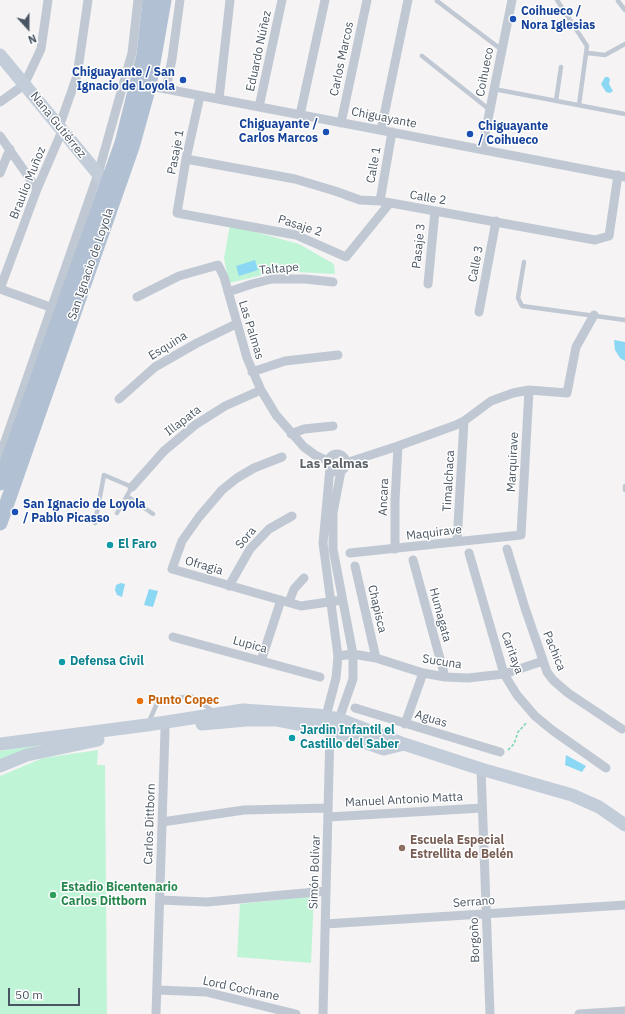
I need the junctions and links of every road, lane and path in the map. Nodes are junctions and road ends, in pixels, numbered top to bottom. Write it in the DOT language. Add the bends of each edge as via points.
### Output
graph roads {
  1 [pos="48,0"];
  2 [pos="88,0"];
  3 [pos="138,0"];
  4 [pos="150,0"];
  5 [pos="164,0"];
  6 [pos="180,0"];
  7 [pos="230,0"];
  8 [pos="282,0"];
  9 [pos="325,0"];
  10 [pos="367,0"];
  11 [pos="408,0"];
  12 [pos="512,0"];
  13 [pos="557,0"];
  14 [pos="437,1"];
  15 [pos="618,1"];
  16 [pos="625,10"];
  17 [pos="625,44"];
  18 [pos="502,50"];
  19 [pos="588,53"];
  20 [pos="0,55"];
  21 [pos="422,56"];
  22 [pos="562,67"];
  23 [pos="144,84"];
  24 [pos="24,85"];
  25 [pos="166,89"];
  26 [pos="494,89"];
  27 [pos="200,96"];
  28 [pos="219,99"];
  29 [pos="556,100"];
  30 [pos="0,102"];
  31 [pos="579,105"];
  32 [pos="259,107"];
  33 [pos="490,110"];
  34 [pos="625,114"];
  35 [pos="300,115"];
  36 [pos="341,122"];
  37 [pos="60,129"];
  38 [pos="381,130"];
  39 [pos="392,132"];
  40 [pos="0,136"];
  41 [pos="10,149"];
  42 [pos="482,149"];
  43 [pos="186,159"];
  44 [pos="0,173"];
  45 [pos="621,176"];
  46 [pos="107,185"];
  47 [pos="37,189"];
  48 [pos="384,203"];
  49 [pos="435,211"];
  50 [pos="178,213"];
  51 [pos="496,221"];
  52 [pos="524,262"];
  53 [pos="333,282"];
  54 [pos="428,284"];
  55 [pos="0,289"];
  56 [pos="228,292"];
  57 [pos="137,297"];
  58 [pos="50,307"];
  59 [pos="479,312"];
  60 [pos="594,315"];
  61 [pos="625,320"];
  62 [pos="236,324"];
  63 [pos="338,356"];
  64 [pos="252,372"];
  65 [pos="261,390"];
  66 [pos="529,390"];
  67 [pos="119,399"];
  68 [pos="464,421"];
  69 [pos="333,426"];
  70 [pos="291,434"];
  71 [pos="398,446"];
  72 [pos="0,456"];
  73 [pos="282,457"];
  74 [pos="329,464"];
  75 [pos="343,467"];
  76 [pos="4,485"];
  77 [pos="132,486"];
  78 [pos="625,486"];
  79 [pos="624,490"];
  80 [pos="127,496"];
  81 [pos="117,514"];
  82 [pos="153,514"];
  83 [pos="292,516"];
  84 [pos="0,523"];
  85 [pos="95,523"];
  86 [pos="521,535"];
  87 [pos="457,542"];
  88 [pos="395,549"];
  89 [pos="507,549"];
  90 [pos="350,553"];
  91 [pos="469,553"];
  92 [pos="413,560"];
  93 [pos="355,566"];
  94 [pos="304,578"];
  95 [pos="229,586"];
  96 [pos="342,600"];
  97 [pos="285,601"];
  98 [pos="330,603"];
  99 [pos="173,637"];
  100 [pos="354,654"];
  101 [pos="338,656"];
  102 [pos="376,658"];
  103 [pos="261,660"];
  104 [pos="544,661"];
  105 [pos="423,673"];
  106 [pos="504,674"];
  107 [pos="320,677"];
  108 [pos="445,677"];
  109 [pos="355,708"];
  110 [pos="216,713"];
  111 [pos="326,716"];
  112 [pos="535,716"];
  113 [pos="339,719"];
  114 [pos="405,724"];
  115 [pos="147,725"];
  116 [pos="622,729"];
  117 [pos="165,730"];
  118 [pos="330,730"];
  119 [pos="0,744"];
  120 [pos="404,744"];
  121 [pos="500,752"];
  122 [pos="0,766"];
  123 [pos="606,768"];
  124 [pos="481,770"];
  125 [pos="482,808"];
  126 [pos="328,812"];
  127 [pos="162,822"];
  128 [pos="625,825"];
  129 [pos="326,891"];
  130 [pos="160,900"];
  131 [pos="625,905"];
  132 [pos="486,914"];
  133 [pos="325,924"];
  134 [pos="157,990"];
  135 [pos="625,1011"];
  136 [pos="156,1014"];
  137 [pos="296,1014"];
  138 [pos="323,1014"];
  139 [pos="490,1014"];
  140 [pos="579,1014"];
  1 -- 24 [label="street" via="41,49"];
  2 -- 37 [label="street, Braulio Muñoz" via="77,76"];
  3 -- 46 [label="street, San Ignacio de Loyola" via="132,53"];
  4 -- 23 [label="main road, San Ignacio de Loyola" via="144,55"];
  5 -- 23 [label="main road, San Ignacio de Loyola"];
  6 -- 25 [label="street"];
  7 -- 28 [label="street"];
  8 -- 32 [label="street, Eduardo Núñez"];
  9 -- 35 [label="street"];
  10 -- 36 [label="street, Carlos Marcos"];
  11 -- 38 [label="street"];
  12 -- 18 [label="street, Coihueco"];
  13 -- 19 [label="lane" via="587,46"];
  14 -- 18 [label="lane"];
  15 -- 16 [label="lane"];
  17 -- 19 [label="lane" via="605,55"];
  18 -- 26 [label="street, Coihueco"];
  19 -- 31 [label="lane"];
  20 -- 24 [label="main road, Nana Gutiérrez"];
  21 -- 33 [label="lane"];
  22 -- 29 [label="lane"];
  23 -- 25 [label="street, Chiguayante"];
  23 -- 46 [label="main road, San Ignacio de Loyola"];
  24 -- 30 [label="street"];
  24 -- 37 [label="main road, Nana Gutiérrez"];
  25 -- 27 [label="street, Chiguayante"];
  26 -- 29 [label="lane"];
  26 -- 33 [label="street, Coihueco"];
  27 -- 28 [label="street, Chiguayante"];
  27 -- 43 [label="street, Pasaje 1"];
  28 -- 32 [label="street, Chiguayante"];
  29 -- 31 [label="lane"];
  31 -- 34 [label="lane"];
  32 -- 35 [label="street, Chiguayante"];
  33 -- 42 [label="street, Coihueco"];
  35 -- 36 [label="street, Chiguayante"];
  36 -- 38 [label="street, Chiguayante"];
  37 -- 46 [label="main road, Nana Gutiérrez"];
  37 -- 47 [label="street, Braulio Muñoz"];
  38 -- 39 [label="street, Chiguayante"];
  39 -- 42 [label="street, Chiguayante"];
  39 -- 48 [label="street, Calle 1"];
  40 -- 41 [label="street"];
  41 -- 44 [label="street"];
  41 -- 47 [label="street"];
  42 -- 45 [label="street, Chiguayante"];
  43 -- 48 [label="street, Calle 2" via="295,179 360,200"];
  43 -- 50 [label="street, Pasaje 1"];
  45 -- 51 [label="street, Calle 2" via="609,236 595,240"];
  46 -- 58 [label="street, San Ignacio de Loyola"];
  46 -- 76 [label="main road, San Ignacio de Loyola"];
  47 -- 55 [label="street, Braulio Muñoz"];
  48 -- 49 [label="street, Calle 2"];
  48 -- 50 [label="street, Pasaje 2" via="346,257 296,235"];
  49 -- 51 [label="street, Calle 2"];
  49 -- 54 [label="street, Pasaje 3"];
  51 -- 59 [label="street, Calle 3"];
  52 -- 60 [label="lane" via="518,298 522,306"];
  53 -- 56 [label="street, Taltape" via="272,279"];
  55 -- 58 [label="street"];
  56 -- 57 [label="street, Las Palmas" via="218,265 179,276"];
  56 -- 62 [label="street, Las Palmas"];
  58 -- 72 [label="street, San Ignacio de Loyola"];
  60 -- 61 [label="lane"];
  60 -- 66 [label="street" via="576,346 567,393"];
  62 -- 64 [label="street, Las Palmas"];
  62 -- 67 [label="street, Esquina" via="196,342 155,367"];
  63 -- 64 [label="street" via="286,361"];
  64 -- 65 [label="street, Las Palmas"];
  65 -- 70 [label="street, Las Palmas"];
  65 -- 77 [label="street, Illapata" via="225,406 195,425 164,451"];
  66 -- 68 [label="street" via="491,401"];
  66 -- 86 [label="street, Marquirave"];
  68 -- 71 [label="street"];
  68 -- 87 [label="street, Timalchaca"];
  69 -- 70 [label="street" via="304,429"];
  70 -- 74 [label="street, Las Palmas" via="315,456"];
  71 -- 75 [label="street"];
  71 -- 88 [label="street, Ancara"];
  73 -- 95 [label="street, Ofragia" via="243,475 222,490 199,516 182,541 172,569"];
  74 -- 75 [label="street, Las Palmas" via="335,471"];
  74 -- 75 [label="street" via="332,455 338,454 344,457"];
  74 -- 98 [label="street" via="323,543"];
  75 -- 96 [label="street" via="333,512 333,549"];
  76 -- 84 [label="main road, San Ignacio de Loyola"];
  77 -- 80 [label="lane"];
  77 -- 85 [label="lane" via="104,475"];
  78 -- 79 [label="lane"];
  80 -- 81 [label="lane"];
  80 -- 82 [label="lane"];
  83 -- 95 [label="street, Sora" via="269,529 250,549"];
  86 -- 87 [label="street, Maquirave"];
  87 -- 88 [label="street, Maquirave"];
  88 -- 90 [label="street, Maquirave"];
  89 -- 104 [label="street, Pachica"];
  91 -- 106 [label="street, Caritaya"];
  92 -- 108 [label="street, Humagata"];
  93 -- 102 [label="street, Chapisca"];
  94 -- 97 [label="street"];
  95 -- 97 [label="street, Ofragia"];
  96 -- 98 [label="street, Ofragia"];
  96 -- 100 [label="street"];
  97 -- 98 [label="street, Ofragia" via="301,606"];
  97 -- 103 [label="street"];
  98 -- 101 [label="street"];
  99 -- 103 [label="street, Lupica"];
  100 -- 101 [label="street, Sucuna"];
  100 -- 102 [label="street, Sucuna"];
  100 -- 113 [label="street" via="353,679"];
  101 -- 111 [label="street" via="336,678"];
  102 -- 105 [label="street, Sucuna"];
  103 -- 107 [label="street, Lupica"];
  104 -- 106 [label="street, Sucuna"];
  104 -- 116 [label="street, Pachica" via="553,680"];
  105 -- 108 [label="street, Sucuna"];
  105 -- 114 [label="street"];
  106 -- 108 [label="street, Sucuna" via="468,678"];
  106 -- 112 [label="street, Caritaya" via="523,704"];
  109 -- 114 [label="street, Aguas"];
  110 -- 111 [label="main road" via="243,710 281,711"];
  110 -- 115 [label="main road"];
  110 -- 115 [label="lane" via="191,696 158,702"];
  111 -- 113 [label="main road"];
  111 -- 118 [label="street, Simón Bolívar"];
  112 -- 121 [label="path" via="524,724 510,749"];
  112 -- 123 [label="street, Caritaya"];
  113 -- 118 [label="street"];
  113 -- 120 [label="main road"];
  114 -- 121 [label="street, Aguas"];
  115 -- 119 [label="main road"];
  117 -- 118 [label="main road" via="211,722 246,720 277,720"];
  117 -- 122 [label="main road" via="87,741 27,756"];
  117 -- 127 [label="street, Carlos Dittborn"];
  118 -- 120 [label="main road" via="384,748"];
  118 -- 126 [label="street, Simón Bolívar"];
  120 -- 124 [label="main road"];
  124 -- 125 [label="street, Borgoño"];
  124 -- 128 [label="main road" via="579,798 599,807"];
  125 -- 126 [label="street, Manuel Antonio Matta"];
  125 -- 132 [label="street, Borgoño"];
  126 -- 127 [label="street, Manuel Antonio Matta" via="244,810"];
  126 -- 129 [label="street, Simón Bolívar"];
  127 -- 130 [label="street, Carlos Dittborn"];
  129 -- 130 [label="street" via="207,902"];
  129 -- 133 [label="street, Simón Bolívar"];
  130 -- 134 [label="street, Carlos Dittborn"];
  131 -- 132 [label="street, Serrano"];
  132 -- 133 [label="street, Serrano"];
  132 -- 139 [label="street, Borgoño"];
  133 -- 138 [label="street, Simón Bolívar"];
  134 -- 136 [label="street, Carlos Dittborn"];
  134 -- 137 [label="street, Lord Cochrane" via="206,992"];
  135 -- 140 [label="street"];
}
